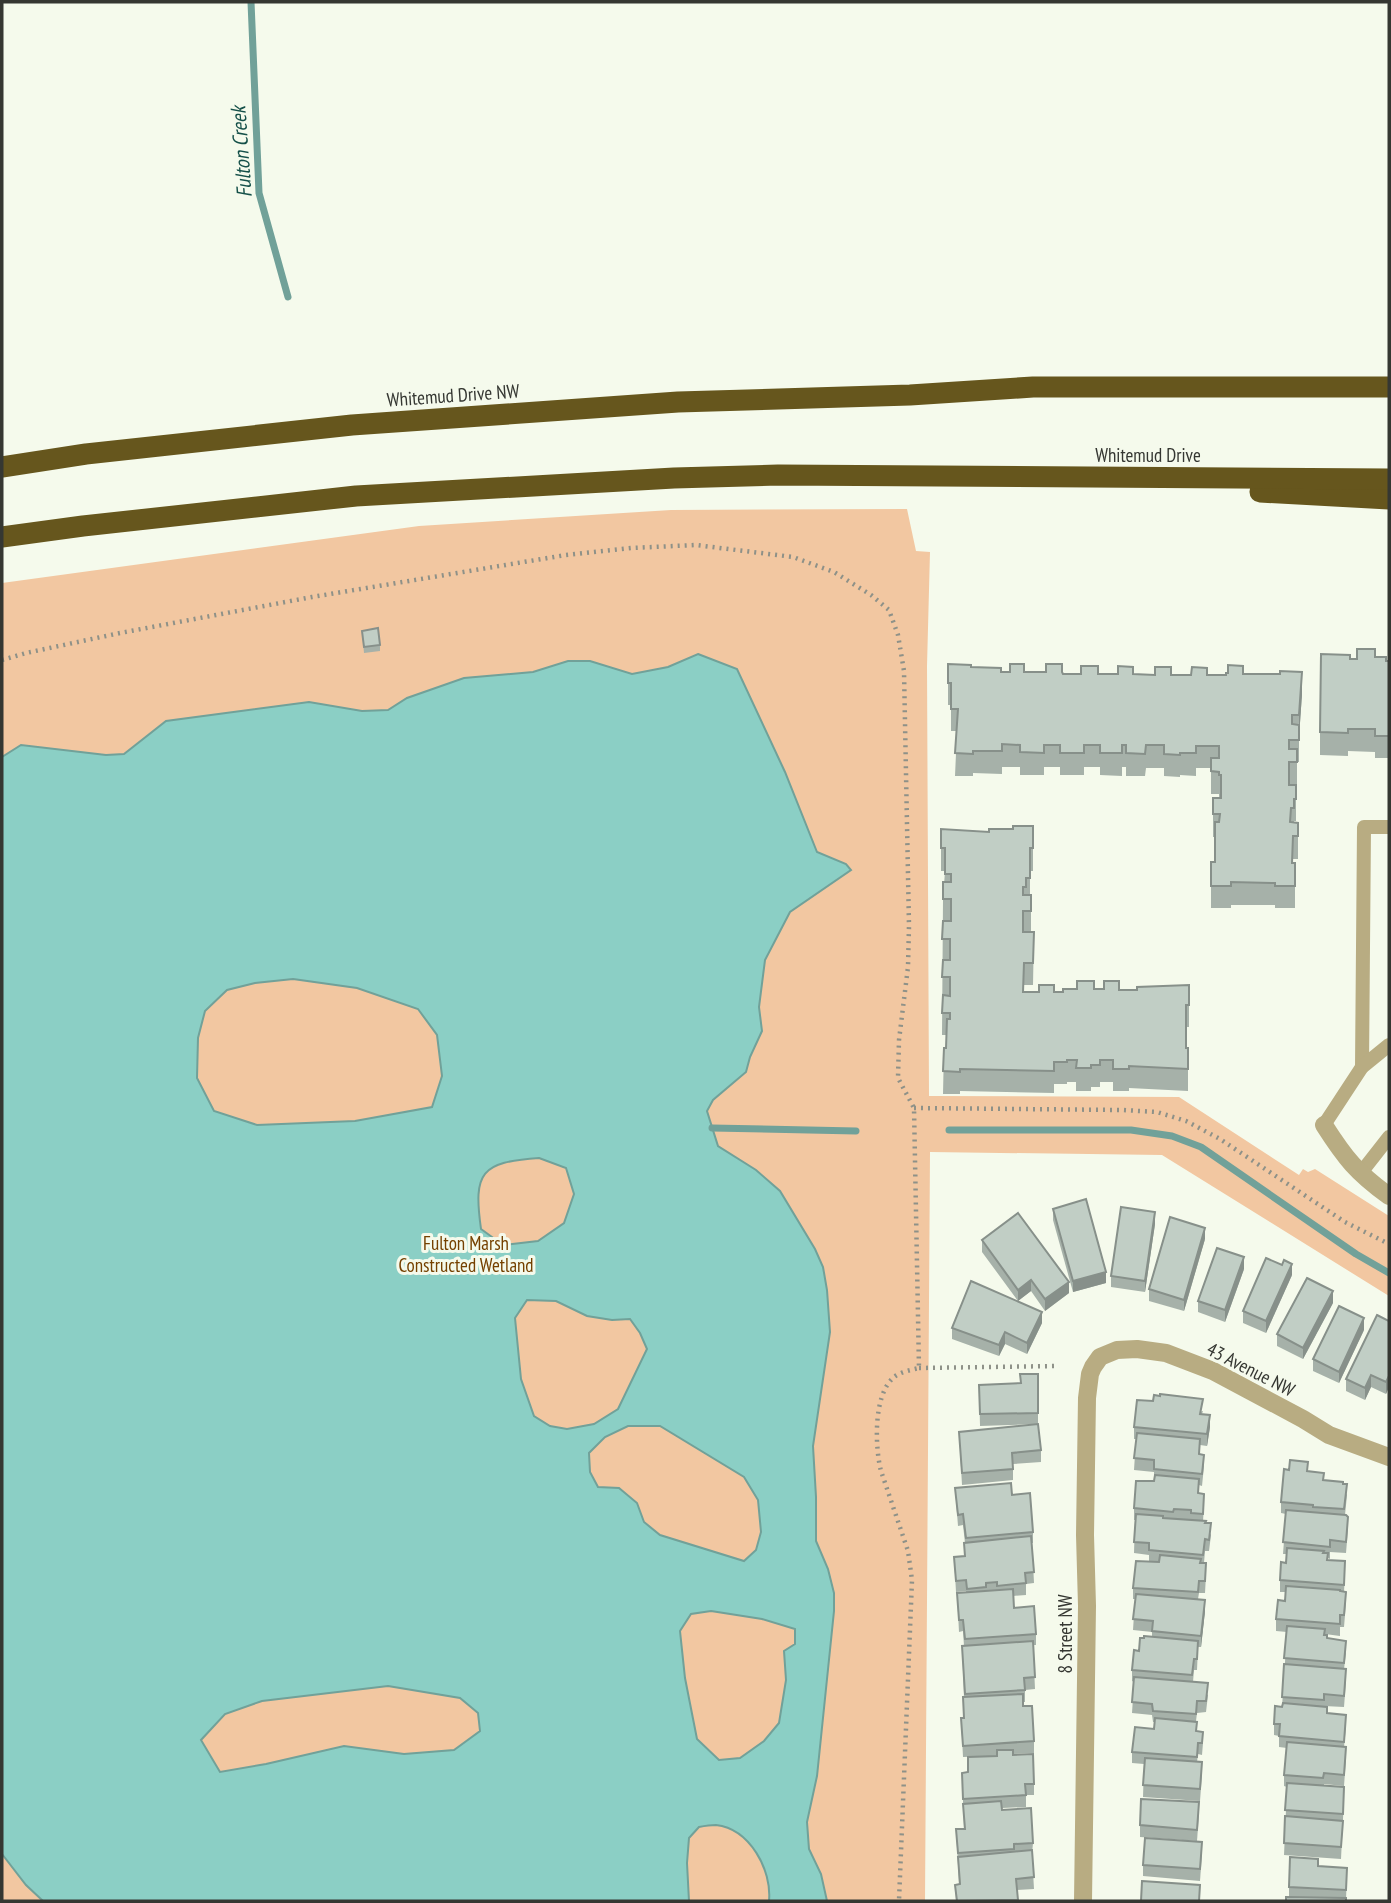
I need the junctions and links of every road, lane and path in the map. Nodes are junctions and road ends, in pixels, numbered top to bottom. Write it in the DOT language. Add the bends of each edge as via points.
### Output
graph roads {
  1 [pos="1389,376"];
  2 [pos="1268,386"];
  3 [pos="1389,387"];
  4 [pos="86,454"];
  5 [pos="2,460"];
  6 [pos="2,467"];
  7 [pos="999,478"];
  8 [pos="1389,479"];
  9 [pos="1389,499"];
  10 [pos="83,526"];
  11 [pos="2,537"];
  12 [pos="2,543"];
  13 [pos="2,660"];
  14 [pos="1389,827"];
  15 [pos="1389,1045"];
  16 [pos="1362,1067"];
  17 [pos="914,1108"];
  18 [pos="1324,1125"];
  19 [pos="1389,1138"];
  20 [pos="1360,1174"];
  21 [pos="1389,1196"];
  22 [pos="1389,1244"];
  23 [pos="1059,1366"];
  24 [pos="1093,1367"];
  25 [pos="919,1368"];
  26 [pos="1389,1458"];
  27 [pos="899,1901"];
  28 [pos="1083,1901"];
  1 -- 2 [label="highway"];
  2 -- 3 [label="highway"];
  2 -- 4 [label="highway, Whitemud Drive NW" via="1033,387 678,402 352,425"];
  4 -- 5 [label="highway"];
  4 -- 6 [label="highway, Whitemud Drive NW"];
  7 -- 8 [label="highway, Whitemud Drive"];
  7 -- 9 [label="highway"];
  7 -- 10 [label="highway, Whitemud Drive" via="778,475 464,489"];
  10 -- 11 [label="highway"];
  10 -- 12 [label="highway"];
  13 -- 17 [label="path" via="312,597 631,548 696,545 793,557 834,572 890,610 904,671 909,926 898,1078"];
  14 -- 16 [label="lane" via="1364,827"];
  15 -- 16 [label="lane"];
  16 -- 18 [label="lane"];
  17 -- 22 [label="path" via="1123,1110 1171,1115 1220,1139 1345,1222"];
  17 -- 25 [label="path"];
  18 -- 20 [label="street"];
  19 -- 20 [label="lane"];
  20 -- 21 [label="street"];
  23 -- 25 [label="path"];
  24 -- 26 [label="street, 43 Avenue NW" via="1100,1357 1117,1350 1166,1353 1213,1371 1329,1435"];
  24 -- 28 [label="street, 8 Street NW" via="1087,1398"];
  25 -- 27 [label="path" via="892,1378 878,1414 877,1458 908,1551 912,1580"];
}
